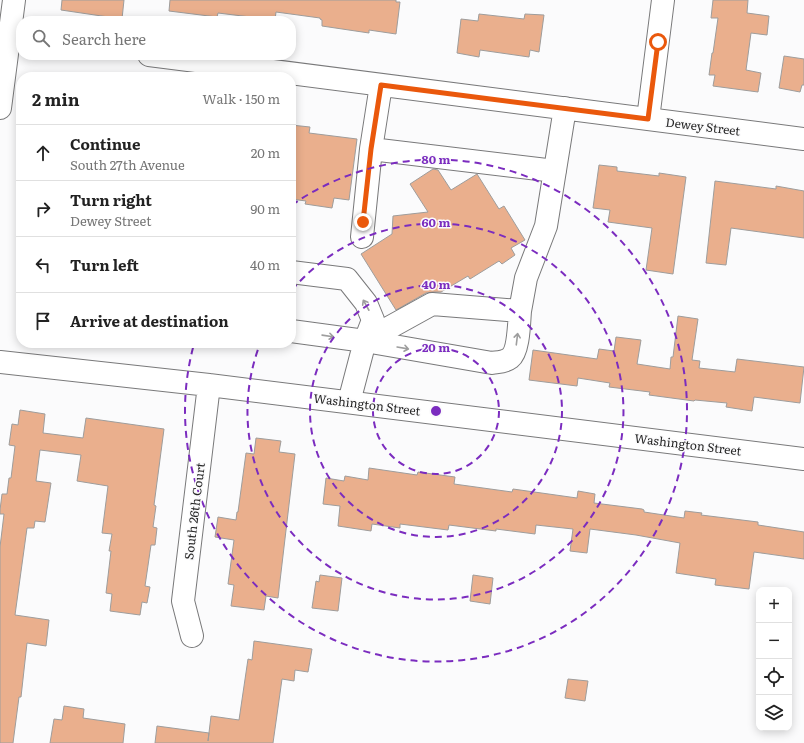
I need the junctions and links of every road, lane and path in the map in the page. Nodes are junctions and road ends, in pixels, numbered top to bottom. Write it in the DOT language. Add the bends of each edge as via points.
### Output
graph roads {
  1 [pos="14,0"];
  2 [pos="663,0"];
  3 [pos="10,37"];
  4 [pos="188,60"];
  5 [pos="280,72"];
  6 [pos="296,74"];
  7 [pos="381,85"];
  8 [pos="0,108"];
  9 [pos="565,108"];
  10 [pos="648,119"];
  11 [pos="804,139"];
  12 [pos="371,149"];
  13 [pos="555,171"];
  14 [pos="362,237"];
  15 [pos="296,273"];
  16 [pos="520,311"];
  17 [pos="296,332"];
  18 [pos="365,341"];
  19 [pos="0,362"];
  20 [pos="209,385"];
  21 [pos="349,402"];
  22 [pos="804,459"];
  23 [pos="192,636"];
  1 -- 3 [label="street"];
  2 -- 10 [label="street"];
  3 -- 8 [label="street"];
  4 -- 5 [label="street, Dewey Street"];
  6 -- 7 [label="street, Dewey Street"];
  7 -- 9 [label="street, Dewey Street"];
  7 -- 12 [label="street"];
  9 -- 10 [label="street, Dewey Street"];
  9 -- 13 [label="street"];
  10 -- 11 [label="street, Dewey Street"];
  12 -- 13 [label="street"];
  12 -- 14 [label="street"];
  13 -- 16 [label="street" via="546,226 526,278"];
  18 -- 15 [label="street, one-way" via="373,320 366,303 347,279"];
  16 -- 18 [label="street" via="432,304"];
  18 -- 16 [label="street, one-way" via="492,363 504,361 511,357 516,348"];
  17 -- 18 [label="street, one-way"];
  18 -- 21 [label="street"];
  19 -- 20 [label="street, Washington Street"];
  20 -- 21 [label="street, Washington Street"];
  20 -- 23 [label="street, South 26th Court" via="183,601"];
  21 -- 22 [label="street, Washington Street"];
}
